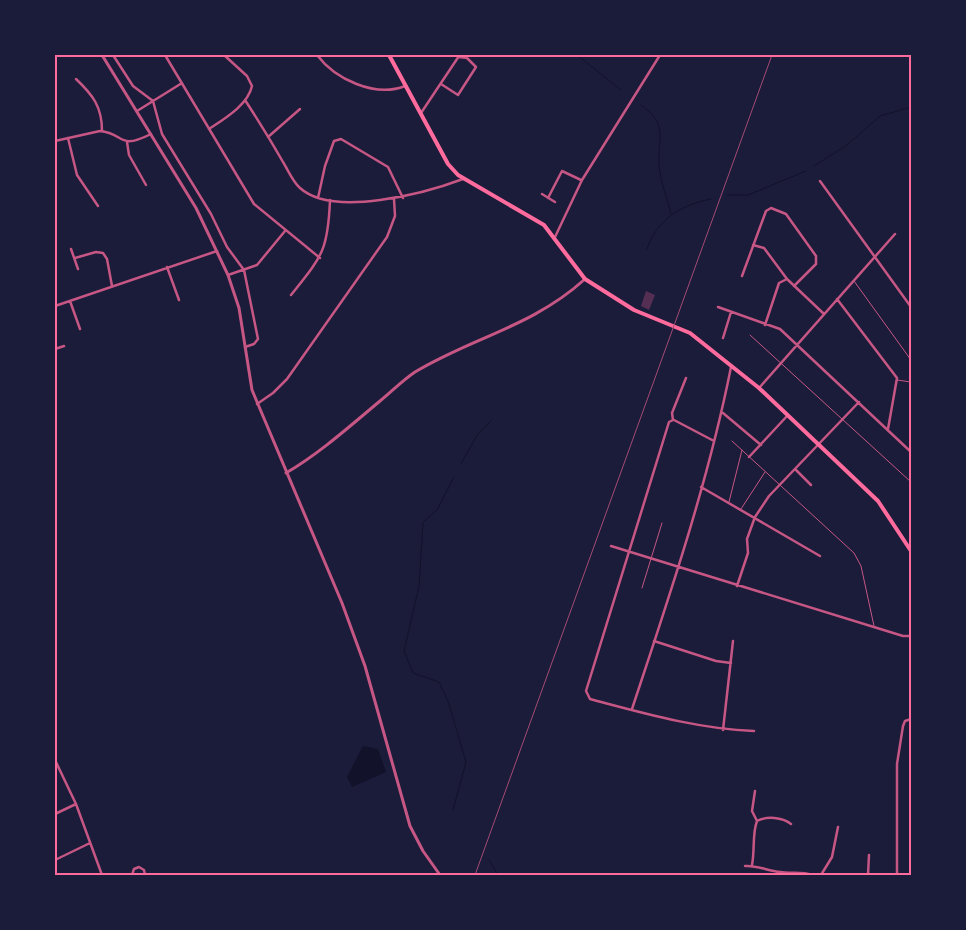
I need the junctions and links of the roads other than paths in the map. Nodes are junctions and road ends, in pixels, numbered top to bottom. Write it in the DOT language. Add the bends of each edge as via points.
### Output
graph roads {
  1 [pos="102,55"];
  2 [pos="113,55"];
  3 [pos="165,55"];
  4 [pos="224,55"];
  5 [pos="317,55"];
  6 [pos="389,55"];
  7 [pos="660,55"];
  8 [pos="459,56"];
  9 [pos="76,79"];
  10 [pos="182,83"];
  11 [pos="441,84"];
  12 [pos="405,86"];
  13 [pos="245,100"];
  14 [pos="153,101"];
  15 [pos="300,109"];
  16 [pos="137,111"];
  17 [pos="421,113"];
  18 [pos="209,129"];
  19 [pos="102,131"];
  20 [pos="151,134"];
  21 [pos="268,137"];
  22 [pos="68,138"];
  23 [pos="55,141"];
  24 [pos="127,142"];
  25 [pos="465,178"];
  26 [pos="582,180"];
  27 [pos="820,181"];
  28 [pos="146,185"];
  29 [pos="542,194"];
  30 [pos="318,198"];
  31 [pos="403,198"];
  32 [pos="548,198"];
  33 [pos="394,199"];
  34 [pos="330,200"];
  35 [pos="555,202"];
  36 [pos="98,206"];
  37 [pos="285,231"];
  38 [pos="895,234"];
  39 [pos="555,237"];
  40 [pos="753,245"];
  41 [pos="72,249"];
  42 [pos="218,251"];
  43 [pos="875,256"];
  44 [pos="75,258"];
  45 [pos="320,258"];
  46 [pos="168,267"];
  47 [pos="78,269"];
  48 [pos="244,270"];
  49 [pos="228,275"];
  50 [pos="742,276"];
  51 [pos="585,279"];
  52 [pos="786,279"];
  53 [pos="854,280"];
  54 [pos="112,286"];
  55 [pos="794,286"];
  56 [pos="291,295"];
  57 [pos="837,299"];
  58 [pos="179,300"];
  59 [pos="70,301"];
  60 [pos="55,306"];
  61 [pos="911,306"];
  62 [pos="718,307"];
  63 [pos="731,312"];
  64 [pos="824,314"];
  65 [pos="765,325"];
  66 [pos="80,329"];
  67 [pos="750,335"];
  68 [pos="723,338"];
  69 [pos="798,344"];
  70 [pos="64,346"];
  71 [pos="244,347"];
  72 [pos="55,350"];
  73 [pos="911,360"];
  74 [pos="781,363"];
  75 [pos="731,367"];
  76 [pos="686,378"];
  77 [pos="897,380"];
  78 [pos="911,382"];
  79 [pos="759,388"];
  80 [pos="859,402"];
  81 [pos="257,404"];
  82 [pos="723,413"];
  83 [pos="788,415"];
  84 [pos="843,419"];
  85 [pos="673,420"];
  86 [pos="888,430"];
  87 [pos="714,441"];
  88 [pos="732,441"];
  89 [pos="761,445"];
  90 [pos="820,445"];
  91 [pos="742,450"];
  92 [pos="911,452"];
  93 [pos="750,456"];
  94 [pos="796,470"];
  95 [pos="765,472"];
  96 [pos="286,473"];
  97 [pos="911,482"];
  98 [pos="811,485"];
  99 [pos="780,486"];
  100 [pos="701,487"];
  101 [pos="729,503"];
  102 [pos="741,509"];
  103 [pos="754,517"];
  104 [pos="662,523"];
  105 [pos="611,546"];
  106 [pos="911,551"];
  107 [pos="630,552"];
  108 [pos="820,556"];
  109 [pos="651,558"];
  110 [pos="678,567"];
  111 [pos="737,586"];
  112 [pos="642,588"];
  113 [pos="874,627"];
  114 [pos="911,636"];
  115 [pos="654,641"];
  116 [pos="734,641"];
  117 [pos="731,663"];
  118 [pos="632,710"];
  119 [pos="911,720"];
  120 [pos="723,730"];
  121 [pos="754,731"];
  122 [pos="55,760"];
  123 [pos="59,768"];
  124 [pos="55,770"];
  125 [pos="755,791"];
  126 [pos="76,804"];
  127 [pos="55,814"];
  128 [pos="757,821"];
  129 [pos="791,824"];
  130 [pos="838,827"];
  131 [pos="90,842"];
  132 [pos="869,855"];
  133 [pos="55,860"];
  134 [pos="752,865"];
  135 [pos="745,866"];
  136 [pos="764,869"];
  137 [pos="102,875"];
  138 [pos="132,875"];
  139 [pos="145,875"];
  140 [pos="440,875"];
  141 [pos="762,875"];
  142 [pos="812,875"];
  143 [pos="821,875"];
  144 [pos="868,875"];
  145 [pos="897,875"];
  1 -- 16 [label="street"];
  2 -- 14 [label="street" via="132,86"];
  3 -- 10 [label="street"];
  4 -- 13 [label="street" via="251,81 251,92"];
  5 -- 12 [label="street" via="333,72 353,83 380,88"];
  6 -- 12 [label="main road"];
  7 -- 26 [label="street"];
  8 -- 11 [label="street"];
  8 -- 11 [label="street" via="467,58 476,67 458,95"];
  9 -- 19 [label="street" via="95,100"];
  10 -- 14 [label="street"];
  10 -- 18 [label="street"];
  11 -- 17 [label="street"];
  12 -- 17 [label="main road"];
  13 -- 18 [label="street"];
  13 -- 21 [label="street"];
  14 -- 16 [label="street"];
  14 -- 48 [label="street" via="162,134 211,214 227,247"];
  15 -- 21 [label="street"];
  16 -- 20 [label="street"];
  17 -- 25 [label="main road" via="448,164"];
  18 -- 37 [label="street" via="254,204"];
  19 -- 22 [label="street"];
  19 -- 24 [label="street"];
  20 -- 24 [label="street"];
  20 -- 42 [label="street"];
  21 -- 30 [label="street" via="296,184"];
  22 -- 23 [label="street"];
  22 -- 36 [label="street" via="77,175"];
  24 -- 28 [label="street" via="129,155"];
  25 -- 31 [label="street"];
  25 -- 39 [label="main road" via="544,225"];
  26 -- 32 [label="street" via="562,172"];
  26 -- 39 [label="street"];
  27 -- 43 [label="street"];
  29 -- 32 [label="street"];
  30 -- 31 [label="street" via="328,155 334,141 341,139 388,167"];
  30 -- 34 [label="street"];
  31 -- 33 [label="street"];
  32 -- 35 [label="street"];
  33 -- 34 [label="street"];
  33 -- 81 [label="street" via="394,222 380,248 287,379"];
  34 -- 45 [label="street" via="327,239"];
  37 -- 45 [label="street"];
  37 -- 48 [label="street" via="262,260"];
  38 -- 43 [label="street"];
  39 -- 51 [label="main road"];
  40 -- 50 [label="street"];
  40 -- 52 [label="street" via="764,248"];
  40 -- 55 [label="street" via="766,211 771,208 786,214 816,256 816,264"];
  41 -- 44 [label="street"];
  42 -- 46 [label="street"];
  42 -- 49 [label="street"];
  43 -- 53 [label="street"];
  43 -- 61 [label="street"];
  44 -- 47 [label="street"];
  44 -- 54 [label="street" via="103,253"];
  45 -- 56 [label="street"];
  46 -- 54 [label="street"];
  46 -- 58 [label="street"];
  48 -- 49 [label="street"];
  48 -- 71 [label="street" via="258,339"];
  49 -- 71 [label="street" via="239,308"];
  51 -- 75 [label="main road" via="634,310 690,333"];
  51 -- 96 [label="street" via="540,312 444,356 413,374 348,428"];
  52 -- 55 [label="street"];
  52 -- 65 [label="street" via="779,284"];
  53 -- 57 [label="street"];
  53 -- 73 [label="lane"];
  54 -- 59 [label="street"];
  55 -- 64 [label="street"];
  57 -- 64 [label="street"];
  57 -- 77 [label="street"];
  59 -- 60 [label="street"];
  59 -- 66 [label="street"];
  62 -- 63 [label="street"];
  63 -- 65 [label="street"];
  63 -- 68 [label="street"];
  64 -- 69 [label="street"];
  65 -- 69 [label="street" via="780,329"];
  67 -- 74 [label="lane"];
  69 -- 74 [label="street"];
  69 -- 80 [label="street"];
  70 -- 72 [label="street"];
  71 -- 81 [label="street" via="248,376"];
  74 -- 79 [label="street"];
  74 -- 84 [label="lane"];
  75 -- 79 [label="main road"];
  75 -- 82 [label="street"];
  76 -- 85 [label="street" via="672,413"];
  77 -- 78 [label="lane"];
  77 -- 86 [label="street"];
  79 -- 83 [label="main road"];
  80 -- 84 [label="street"];
  80 -- 86 [label="street"];
  81 -- 96 [label="street"];
  82 -- 87 [label="street"];
  82 -- 89 [label="street"];
  83 -- 89 [label="street"];
  83 -- 90 [label="main road"];
  84 -- 90 [label="street"];
  84 -- 97 [label="lane"];
  85 -- 87 [label="street"];
  85 -- 107 [label="street" via="669,422"];
  86 -- 92 [label="street"];
  87 -- 100 [label="street"];
  88 -- 91 [label="lane"];
  89 -- 93 [label="street"];
  90 -- 94 [label="street"];
  90 -- 106 [label="main road" via="878,501"];
  91 -- 93 [label="lane"];
  91 -- 101 [label="lane"];
  93 -- 95 [label="lane"];
  94 -- 98 [label="street"];
  94 -- 99 [label="street"];
  95 -- 99 [label="lane"];
  95 -- 102 [label="lane"];
  96 -- 140 [label="street" via="342,602 365,666 410,826"];
  99 -- 103 [label="street"];
  99 -- 113 [label="lane" via="857,557"];
  100 -- 101 [label="street"];
  100 -- 110 [label="street"];
  101 -- 102 [label="street"];
  102 -- 103 [label="street"];
  103 -- 108 [label="street"];
  103 -- 111 [label="street" via="747,539 748,553"];
  104 -- 109 [label="lane"];
  105 -- 107 [label="street"];
  107 -- 109 [label="street"];
  107 -- 118 [label="street" via="586,690 590,699"];
  109 -- 110 [label="street"];
  109 -- 112 [label="lane"];
  110 -- 111 [label="street"];
  110 -- 115 [label="street"];
  111 -- 113 [label="street"];
  113 -- 114 [label="street"];
  115 -- 117 [label="street"];
  115 -- 118 [label="street"];
  116 -- 117 [label="street"];
  117 -- 120 [label="street"];
  118 -- 120 [label="street"];
  119 -- 145 [label="street" via="905,721 899,744"];
  120 -- 121 [label="street"];
  122 -- 123 [label="street"];
  123 -- 124 [label="street"];
  123 -- 126 [label="street"];
  125 -- 128 [label="street" via="752,811"];
  126 -- 127 [label="street"];
  126 -- 131 [label="street"];
  128 -- 129 [label="street" via="762,818 784,819"];
  128 -- 134 [label="street"];
  130 -- 143 [label="street" via="832,857"];
  131 -- 133 [label="street"];
  131 -- 137 [label="street"];
  132 -- 144 [label="street"];
  134 -- 135 [label="street"];
  134 -- 136 [label="street"];
  136 -- 141 [label="street"];
  136 -- 142 [label="street"];
  138 -- 139 [label="street" via="139,867"];
}
